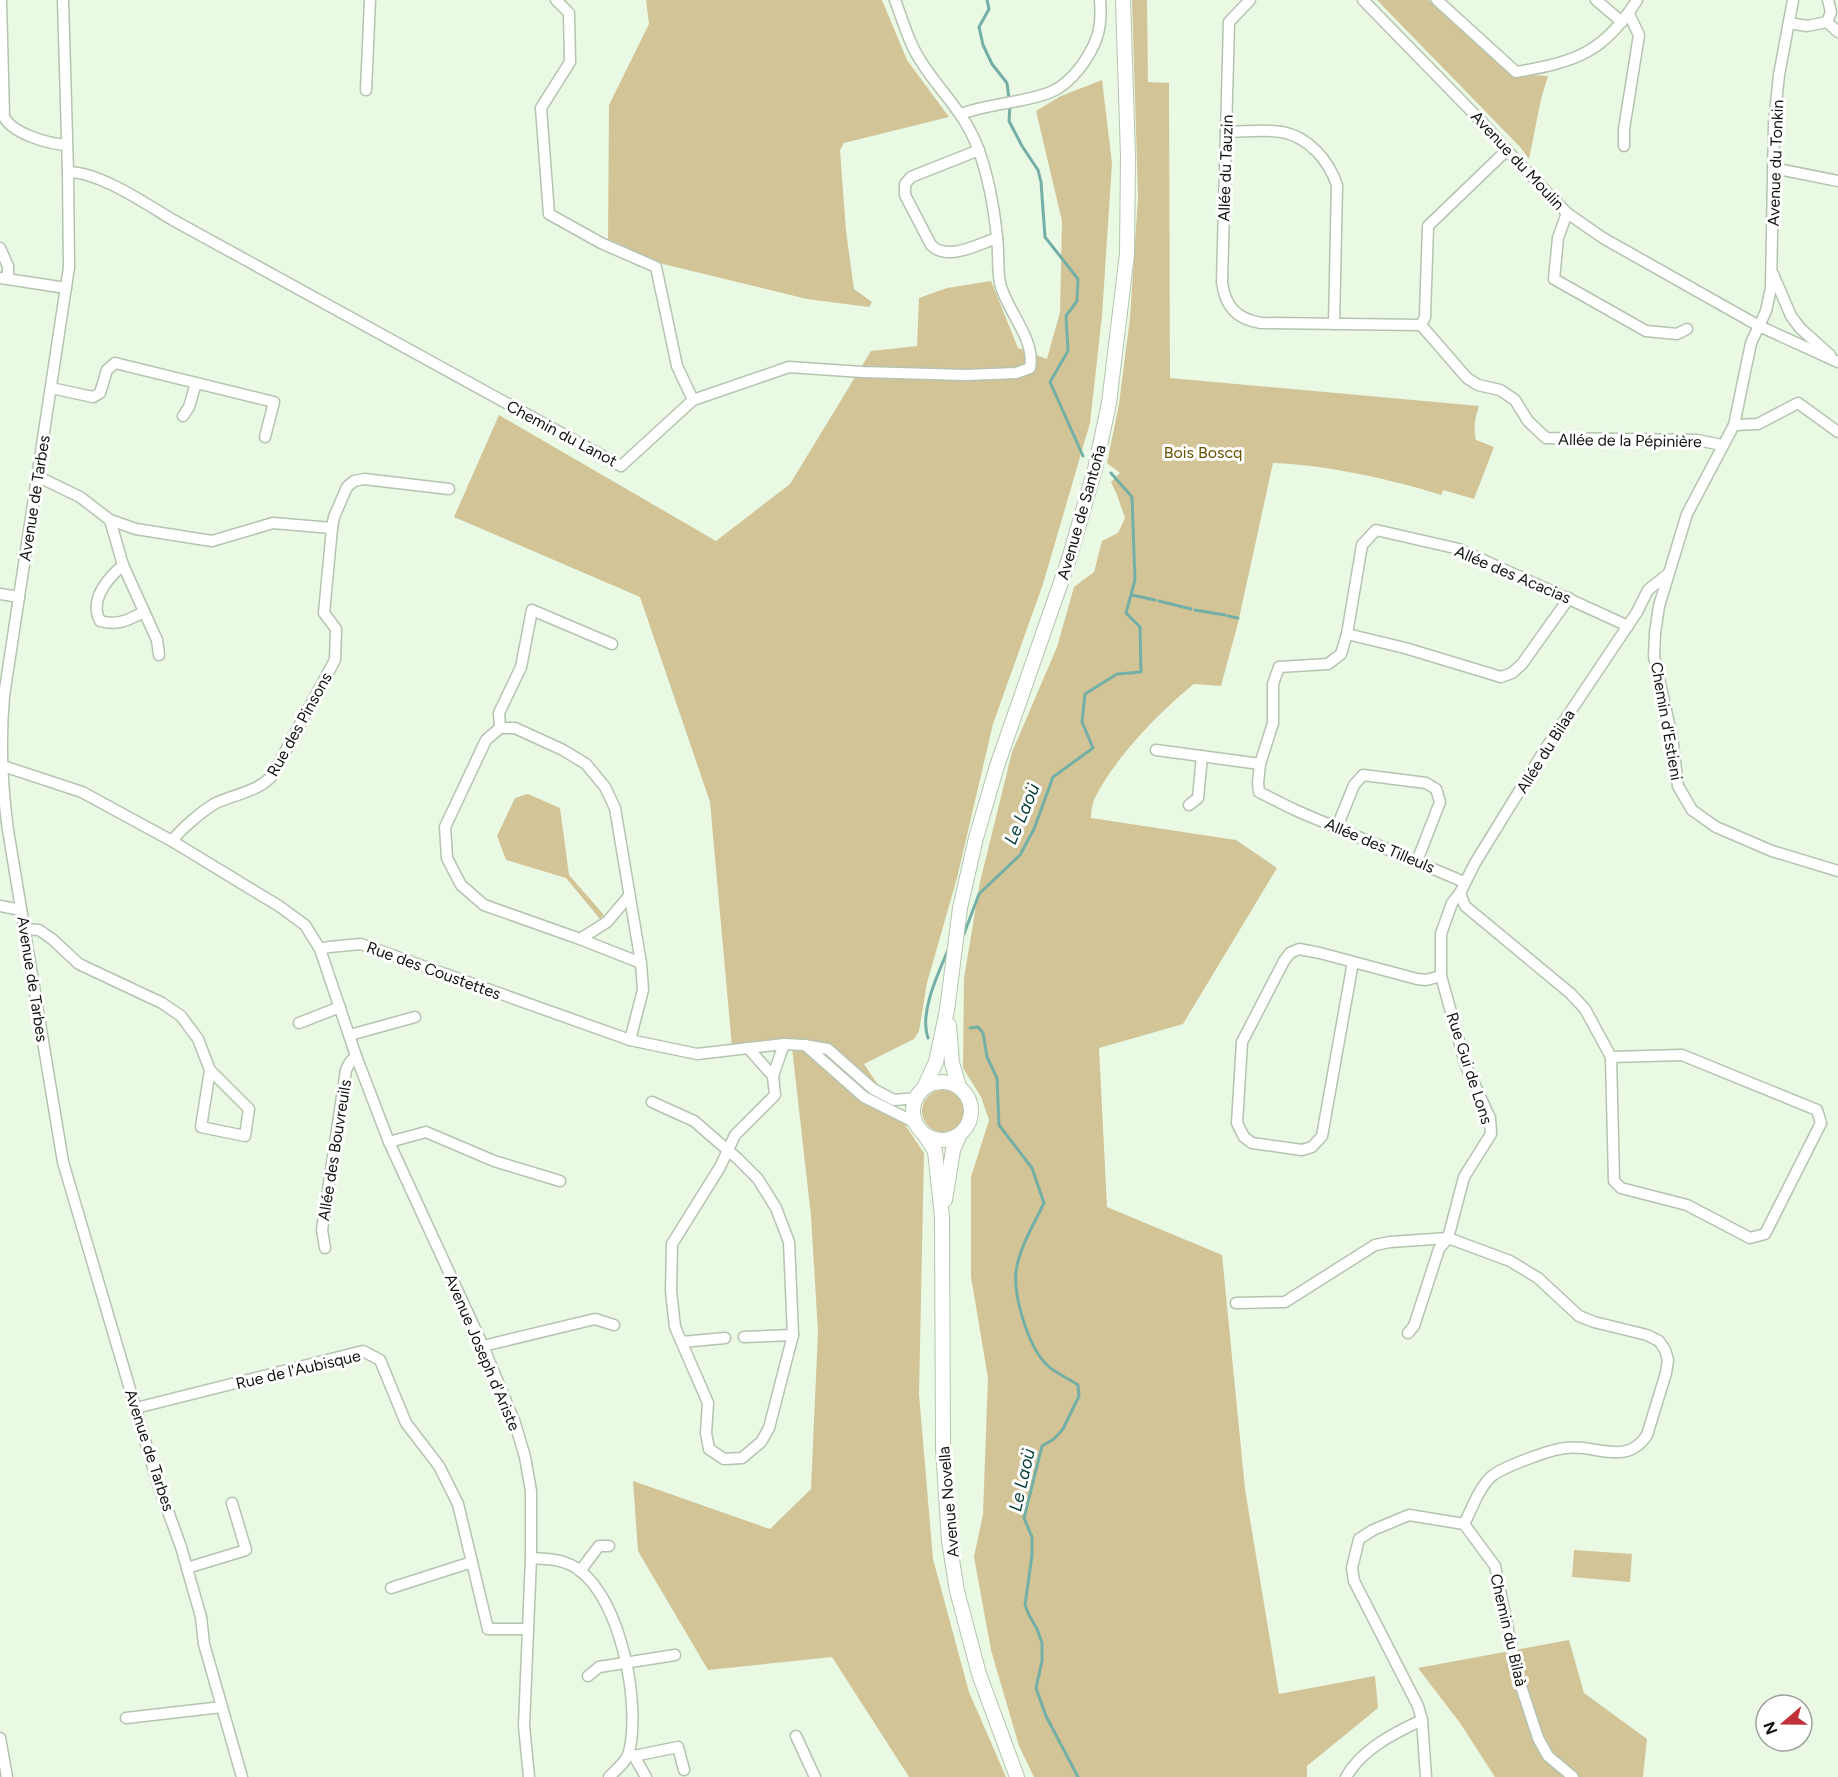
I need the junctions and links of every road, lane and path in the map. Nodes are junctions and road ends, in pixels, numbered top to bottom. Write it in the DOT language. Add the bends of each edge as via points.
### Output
graph roads {
  1 [pos="1,0"];
  2 [pos="63,0"];
  3 [pos="370,0"];
  4 [pos="556,0"];
  5 [pos="894,0"];
  6 [pos="1100,0"];
  7 [pos="1123,0"];
  8 [pos="1250,0"];
  9 [pos="1363,0"];
  10 [pos="1437,0"];
  11 [pos="1596,0"];
  12 [pos="1637,0"];
  13 [pos="1793,0"];
  14 [pos="1828,0"];
  15 [pos="1625,18"];
  16 [pos="1827,22"];
  17 [pos="1789,23"];
  18 [pos="1838,32"];
  19 [pos="366,90"];
  20 [pos="961,114"];
  21 [pos="1226,132"];
  22 [pos="67,145"];
  23 [pos="1624,146"];
  24 [pos="979,150"];
  25 [pos="1507,150"];
  26 [pos="1773,168"];
  27 [pos="68,172"];
  28 [pos="1838,181"];
  29 [pos="1567,213"];
  30 [pos="997,238"];
  31 [pos="0,248"];
  32 [pos="1772,273"];
  33 [pos="4,278"];
  34 [pos="66,288"];
  35 [pos="1334,324"];
  36 [pos="1421,325"];
  37 [pos="1759,326"];
  38 [pos="1686,329"];
  39 [pos="1838,362"];
  40 [pos="196,383"];
  41 [pos="51,388"];
  42 [pos="693,400"];
  43 [pos="183,416"];
  44 [pos="1734,425"];
  45 [pos="1838,432"];
  46 [pos="265,437"];
  47 [pos="1722,445"];
  48 [pos="37,478"];
  49 [pos="449,489"];
  50 [pos="110,520"];
  51 [pos="332,528"];
  52 [pos="123,565"];
  53 [pos="1668,574"];
  54 [pos="0,594"];
  55 [pos="19,597"];
  56 [pos="1569,598"];
  57 [pos="1659,606"];
  58 [pos="144,612"];
  59 [pos="1637,612"];
  60 [pos="1628,626"];
  61 [pos="1347,634"];
  62 [pos="612,644"];
  63 [pos="159,655"];
  64 [pos="500,728"];
  65 [pos="1156,750"];
  66 [pos="1202,756"];
  67 [pos="1260,764"];
  68 [pos="1,766"];
  69 [pos="1189,805"];
  70 [pos="1337,827"];
  71 [pos="172,841"];
  72 [pos="1417,861"];
  73 [pos="1838,871"];
  74 [pos="1464,882"];
  75 [pos="1460,893"];
  76 [pos="629,896"];
  77 [pos="0,906"];
  78 [pos="21,910"];
  79 [pos="24,929"];
  80 [pos="580,939"];
  81 [pos="320,949"];
  82 [pos="1353,962"];
  83 [pos="640,963"];
  84 [pos="1441,976"];
  85 [pos="340,1008"];
  86 [pos="947,1010"];
  87 [pos="415,1017"];
  88 [pos="299,1023"];
  89 [pos="350,1035"];
  90 [pos="630,1040"];
  91 [pos="784,1044"];
  92 [pos="804,1045"];
  93 [pos="748,1048"];
  94 [pos="356,1056"];
  95 [pos="1611,1058"];
  96 [pos="210,1070"];
  97 [pos="773,1076"];
  98 [pos="959,1088"];
  99 [pos="920,1093"];
  100 [pos="652,1102"];
  101 [pos="920,1128"];
  102 [pos="960,1134"];
  103 [pos="389,1142"];
  104 [pos="728,1149"];
  105 [pos="560,1181"];
  106 [pos="942,1217"];
  107 [pos="1449,1238"];
  108 [pos="325,1248"];
  109 [pos="1236,1303"];
  110 [pos="614,1324"];
  111 [pos="1408,1333"];
  112 [pos="793,1335"];
  113 [pos="744,1337"];
  114 [pos="725,1338"];
  115 [pos="682,1342"];
  116 [pos="483,1346"];
  117 [pos="136,1408"];
  118 [pos="232,1503"];
  119 [pos="1464,1524"];
  120 [pos="609,1546"];
  121 [pos="531,1558"];
  122 [pos="472,1562"];
  123 [pos="187,1568"];
  124 [pos="580,1571"];
  125 [pos="392,1588"];
  126 [pos="528,1629"];
  127 [pos="675,1655"];
  128 [pos="626,1662"];
  129 [pos="588,1676"];
  130 [pos="222,1707"];
  131 [pos="126,1718"];
  132 [pos="1422,1720"];
  133 [pos="796,1736"];
  134 [pos="0,1738"];
  135 [pos="632,1755"];
  136 [pos="684,1770"];
  137 [pos="7,1777"];
  138 [pos="242,1777"];
  139 [pos="529,1777"];
  140 [pos="609,1777"];
  141 [pos="646,1777"];
  142 [pos="816,1777"];
  143 [pos="1017,1777"];
  144 [pos="1346,1777"];
  145 [pos="1426,1777"];
  146 [pos="1573,1777"];
  1 -- 22 [label="street" via="4,117 8,125 44,142"];
  2 -- 22 [label="street, Avenue de Tarbes"];
  3 -- 19 [label="street"];
  4 -- 42 [label="street" via="569,13 570,62 541,108 549,214 600,243 656,267 677,366"];
  5 -- 20 [label="street, Chemin du Lanot" via="922,64"];
  6 -- 20 [label="street" via="1098,36 1084,62 1066,82 1053,91"];
  7 -- 86 [label="main road, Avenue de Santoña" via="1127,254 1109,403 1069,559 976,837 960,908"];
  8 -- 21 [label="street, Allée du Tauzin" via="1230,22"];
  9 -- 25 [label="street, Avenue du Moulin"];
  10 -- 15 [label="street" via="1516,72 1586,54"];
  11 -- 15 [label="street"];
  12 -- 15 [label="street"];
  13 -- 17 [label="street, Avenue du Tonkin"];
  14 -- 16 [label="street" via="1831,12"];
  15 -- 23 [label="street" via="1639,34"];
  16 -- 17 [label="street" via="1807,26"];
  16 -- 18 [label="street"];
  17 -- 26 [label="street, Avenue du Tonkin" via="1779,75"];
  20 -- 24 [label="street, Chemin du Lanot"];
  21 -- 35 [label="street" via="1282,132 1299,137 1332,172 1336,185"];
  21 -- 35 [label="street, Allée du Tauzin" via="1222,282 1227,303 1237,314 1261,323"];
  22 -- 27 [label="street, Avenue de Tarbes"];
  24 -- 30 [label="street, Chemin du Lanot" via="991,192"];
  24 -- 30 [label="street" via="911,177 905,184 905,195 937,251 955,252"];
  25 -- 29 [label="street, Avenue du Moulin"];
  25 -- 36 [label="street" via="1428,226 1425,317"];
  26 -- 28 [label="street"];
  26 -- 32 [label="street, Avenue du Tonkin"];
  27 -- 34 [label="street, Avenue de Tarbes"];
  27 -- 42 [label="street, Chemin du Lanot" via="119,187 621,466"];
  29 -- 37 [label="street, Avenue du Moulin" via="1603,238"];
  29 -- 38 [label="street" via="1558,238 1554,279 1646,331 1677,334"];
  30 -- 42 [label="street, Chemin du Lanot" via="1000,283 1030,348 1030,368 1016,373 966,375 789,367"];
  31 -- 33 [label="street" via="8,266"];
  32 -- 37 [label="street, Avenue du Tonkin" via="1766,311"];
  32 -- 39 [label="street" via="1791,316"];
  33 -- 34 [label="street"];
  34 -- 41 [label="street, Avenue de Tarbes"];
  35 -- 36 [label="street"];
  36 -- 47 [label="street, Allée de la Pépinière" via="1467,378 1515,400 1528,421 1546,438 1697,440"];
  37 -- 39 [label="street, Avenue du Moulin"];
  37 -- 44 [label="street, Avenue du Tonkin" via="1751,343"];
  40 -- 41 [label="street" via="115,363 107,370 100,393 93,397"];
  40 -- 43 [label="street"];
  40 -- 46 [label="street" via="274,402"];
  41 -- 48 [label="street, Avenue de Tarbes"];
  44 -- 45 [label="street" via="1758,424 1798,403"];
  44 -- 47 [label="street, Chemin d'Estieni"];
  47 -- 53 [label="street, Chemin d'Estieni" via="1687,514"];
  48 -- 50 [label="street" via="80,497"];
  48 -- 55 [label="street, Avenue de Tarbes"];
  49 -- 51 [label="street, Rue des Pinsons" via="354,481 347,487"];
  50 -- 51 [label="street" via="136,529 212,541 273,523"];
  50 -- 52 [label="street"];
  51 -- 71 [label="street, Rue des Pinsons" via="324,613 336,629 335,660 264,785 215,804"];
  52 -- 58 [label="street"];
  52 -- 58 [label="street" via="98,596 96,613 100,621 108,623 126,622"];
  53 -- 57 [label="street, Chemin d'Estieni"];
  53 -- 59 [label="street, Allée du Bilaa" via="1648,590"];
  54 -- 55 [label="street"];
  55 -- 68 [label="street, Avenue de Tarbes" via="1,721"];
  56 -- 60 [label="street, Allée des Acacias"];
  56 -- 61 [label="street" via="1522,664 1501,677"];
  56 -- 61 [label="street, Allée des Acacias" via="1459,549 1376,530 1362,544"];
  57 -- 59 [label="street" via="1650,604"];
  57 -- 73 [label="street, Chemin d'Estieni" via="1654,656 1678,786 1692,810 1716,827 1772,851"];
  58 -- 63 [label="street" via="157,640"];
  59 -- 60 [label="street, Allée du Bilaa"];
  60 -- 74 [label="street, Allée du Bilaa" via="1544,751"];
  61 -- 67 [label="street, Allée des Acacias" via="1341,654 1328,664 1279,667 1273,684 1273,723"];
  62 -- 64 [label="street" via="532,610 521,667 500,713"];
  64 -- 76 [label="street" via="515,728 563,750 586,764 605,787 615,808"];
  64 -- 80 [label="street" via="486,740 445,827 447,858 460,885 484,905"];
  65 -- 66 [label="street"];
  66 -- 67 [label="street"];
  66 -- 69 [label="street" via="1197,798"];
  67 -- 70 [label="street, Allée des Tilleuls" via="1259,792"];
  68 -- 71 [label="street" via="82,792"];
  68 -- 78 [label="street, Avenue de Tarbes"];
  70 -- 72 [label="street, Allée des Tilleuls"];
  70 -- 72 [label="street" via="1354,785 1363,775 1426,783 1436,789 1440,801"];
  71 -- 81 [label="street" via="279,906 305,925"];
  72 -- 74 [label="street, Allée des Tilleuls"];
  74 -- 75 [label="street, Allée du Bilaa"];
  75 -- 84 [label="street, Rue Gui de Lons" via="1452,903 1441,934"];
  75 -- 95 [label="street" via="1465,906 1585,1009"];
  76 -- 80 [label="street" via="607,922"];
  76 -- 83 [label="street"];
  77 -- 78 [label="street"];
  78 -- 79 [label="street, Avenue de Tarbes"];
  79 -- 96 [label="street" via="39,930 79,964 181,1016 198,1039"];
  79 -- 117 [label="street, Avenue de Tarbes" via="63,1162"];
  80 -- 83 [label="street"];
  81 -- 85 [label="street, Avenue Joseph d'Ariste"];
  81 -- 90 [label="street, Rue des Coustettes" via="360,944"];
  82 -- 82 [label="street" via="1299,949 1284,961 1242,1042 1237,1123 1252,1143 1302,1150 1312,1147 1322,1136"];
  82 -- 84 [label="street" via="1417,979"];
  83 -- 90 [label="street" via="643,990"];
  84 -- 107 [label="street, Rue Gui de Lons" via="1466,1066 1490,1118 1491,1134 1464,1177"];
  85 -- 88 [label="street"];
  85 -- 89 [label="street, Avenue Joseph d'Ariste"];
  86 -- 98 [label="main road, Avenue de Santoña" via="952,1063"];
  86 -- 99 [label="main road, Avenue de Santoña" via="936,1062"];
  87 -- 89 [label="street"];
  89 -- 94 [label="street, Avenue Joseph d'Ariste"];
  90 -- 93 [label="street, Rue des Coustettes" via="697,1054"];
  91 -- 92 [label="street, Rue des Coustettes"];
  91 -- 93 [label="street, Rue des Coustettes"];
  91 -- 97 [label="street"];
  92 -- 99 [label="street, Rue des Coustettes" via="828,1049 873,1089 894,1100"];
  92 -- 101 [label="street" via="864,1096"];
  93 -- 97 [label="street"];
  94 -- 103 [label="street, Avenue Joseph d'Ariste"];
  94 -- 108 [label="street, Allée des Bouvreuils" via="345,1080 322,1230"];
  95 -- 95 [label="street" via="1614,1181 1621,1188 1687,1205 1750,1238 1765,1234 1821,1123 1817,1110 1682,1055"];
  96 -- 96 [label="street" via="201,1127 245,1136 249,1109"];
  97 -- 104 [label="street" via="775,1095 735,1135"];
  98 -- 99 [label="main road" via="942,1082"];
  98 -- 102 [label="main road" via="970,1102 971,1111"];
  99 -- 101 [label="main road" via="914,1106"];
  100 -- 104 [label="street" via="694,1121"];
  101 -- 102 [label="main road" via="942,1140"];
  101 -- 106 [label="main road, Avenue Novella" via="935,1151"];
  102 -- 106 [label="main road, Avenue Novella" via="953,1150"];
  103 -- 105 [label="street" via="426,1132 494,1161"];
  103 -- 116 [label="street, Avenue Joseph d'Ariste"];
  104 -- 112 [label="street" via="758,1179 776,1208 789,1242"];
  104 -- 115 [label="street" via="672,1244 671,1291 675,1327"];
  106 -- 143 [label="main road, Avenue Novella" via="943,1448 949,1541 957,1591 980,1674"];
  107 -- 109 [label="street" via="1375,1245 1285,1302"];
  107 -- 111 [label="street, Rue Gui de Lons" via="1439,1249 1414,1326"];
  107 -- 119 [label="street" via="1510,1261 1538,1278 1579,1316 1659,1341 1668,1360 1642,1443 1626,1452 1565,1448 1502,1470 1491,1477"];
  110 -- 116 [label="street" via="594,1319"];
  112 -- 113 [label="street"];
  112 -- 115 [label="street" via="769,1428 761,1442 742,1458 724,1459 709,1449 705,1433 708,1403"];
  114 -- 115 [label="street"];
  116 -- 121 [label="street, Avenue Joseph d'Ariste" via="525,1457 531,1491"];
  117 -- 122 [label="street, Rue de l'Aubisque" via="363,1351 380,1360 406,1423 439,1466 458,1504"];
  117 -- 123 [label="street, Avenue de Tarbes"];
  118 -- 123 [label="street" via="246,1550"];
  119 -- 132 [label="street" via="1409,1515 1359,1539 1352,1568 1354,1581"];
  119 -- 146 [label="street, Chemin du Bilaà" via="1495,1566 1517,1674 1538,1738 1548,1756"];
  120 -- 124 [label="street" via="599,1546"];
  121 -- 124 [label="street" via="562,1561"];
  121 -- 126 [label="street, Avenue Joseph d'Ariste"];
  122 -- 125 [label="street"];
  122 -- 126 [label="street, Rue de l'Aubisque" via="488,1629"];
  123 -- 130 [label="street, Avenue de Tarbes"];
  124 -- 128 [label="street" via="608,1606"];
  126 -- 139 [label="street, Avenue Joseph d'Ariste" via="524,1726"];
  127 -- 128 [label="street"];
  128 -- 129 [label="street" via="599,1667"];
  128 -- 135 [label="street" via="632,1697"];
  130 -- 131 [label="street"];
  130 -- 138 [label="street, Avenue de Tarbes"];
  132 -- 144 [label="street" via="1361,1757"];
  132 -- 145 [label="street"];
  133 -- 142 [label="street"];
  134 -- 137 [label="street"];
  135 -- 136 [label="street" via="678,1747"];
  135 -- 140 [label="street"];
  135 -- 141 [label="street"];
}
